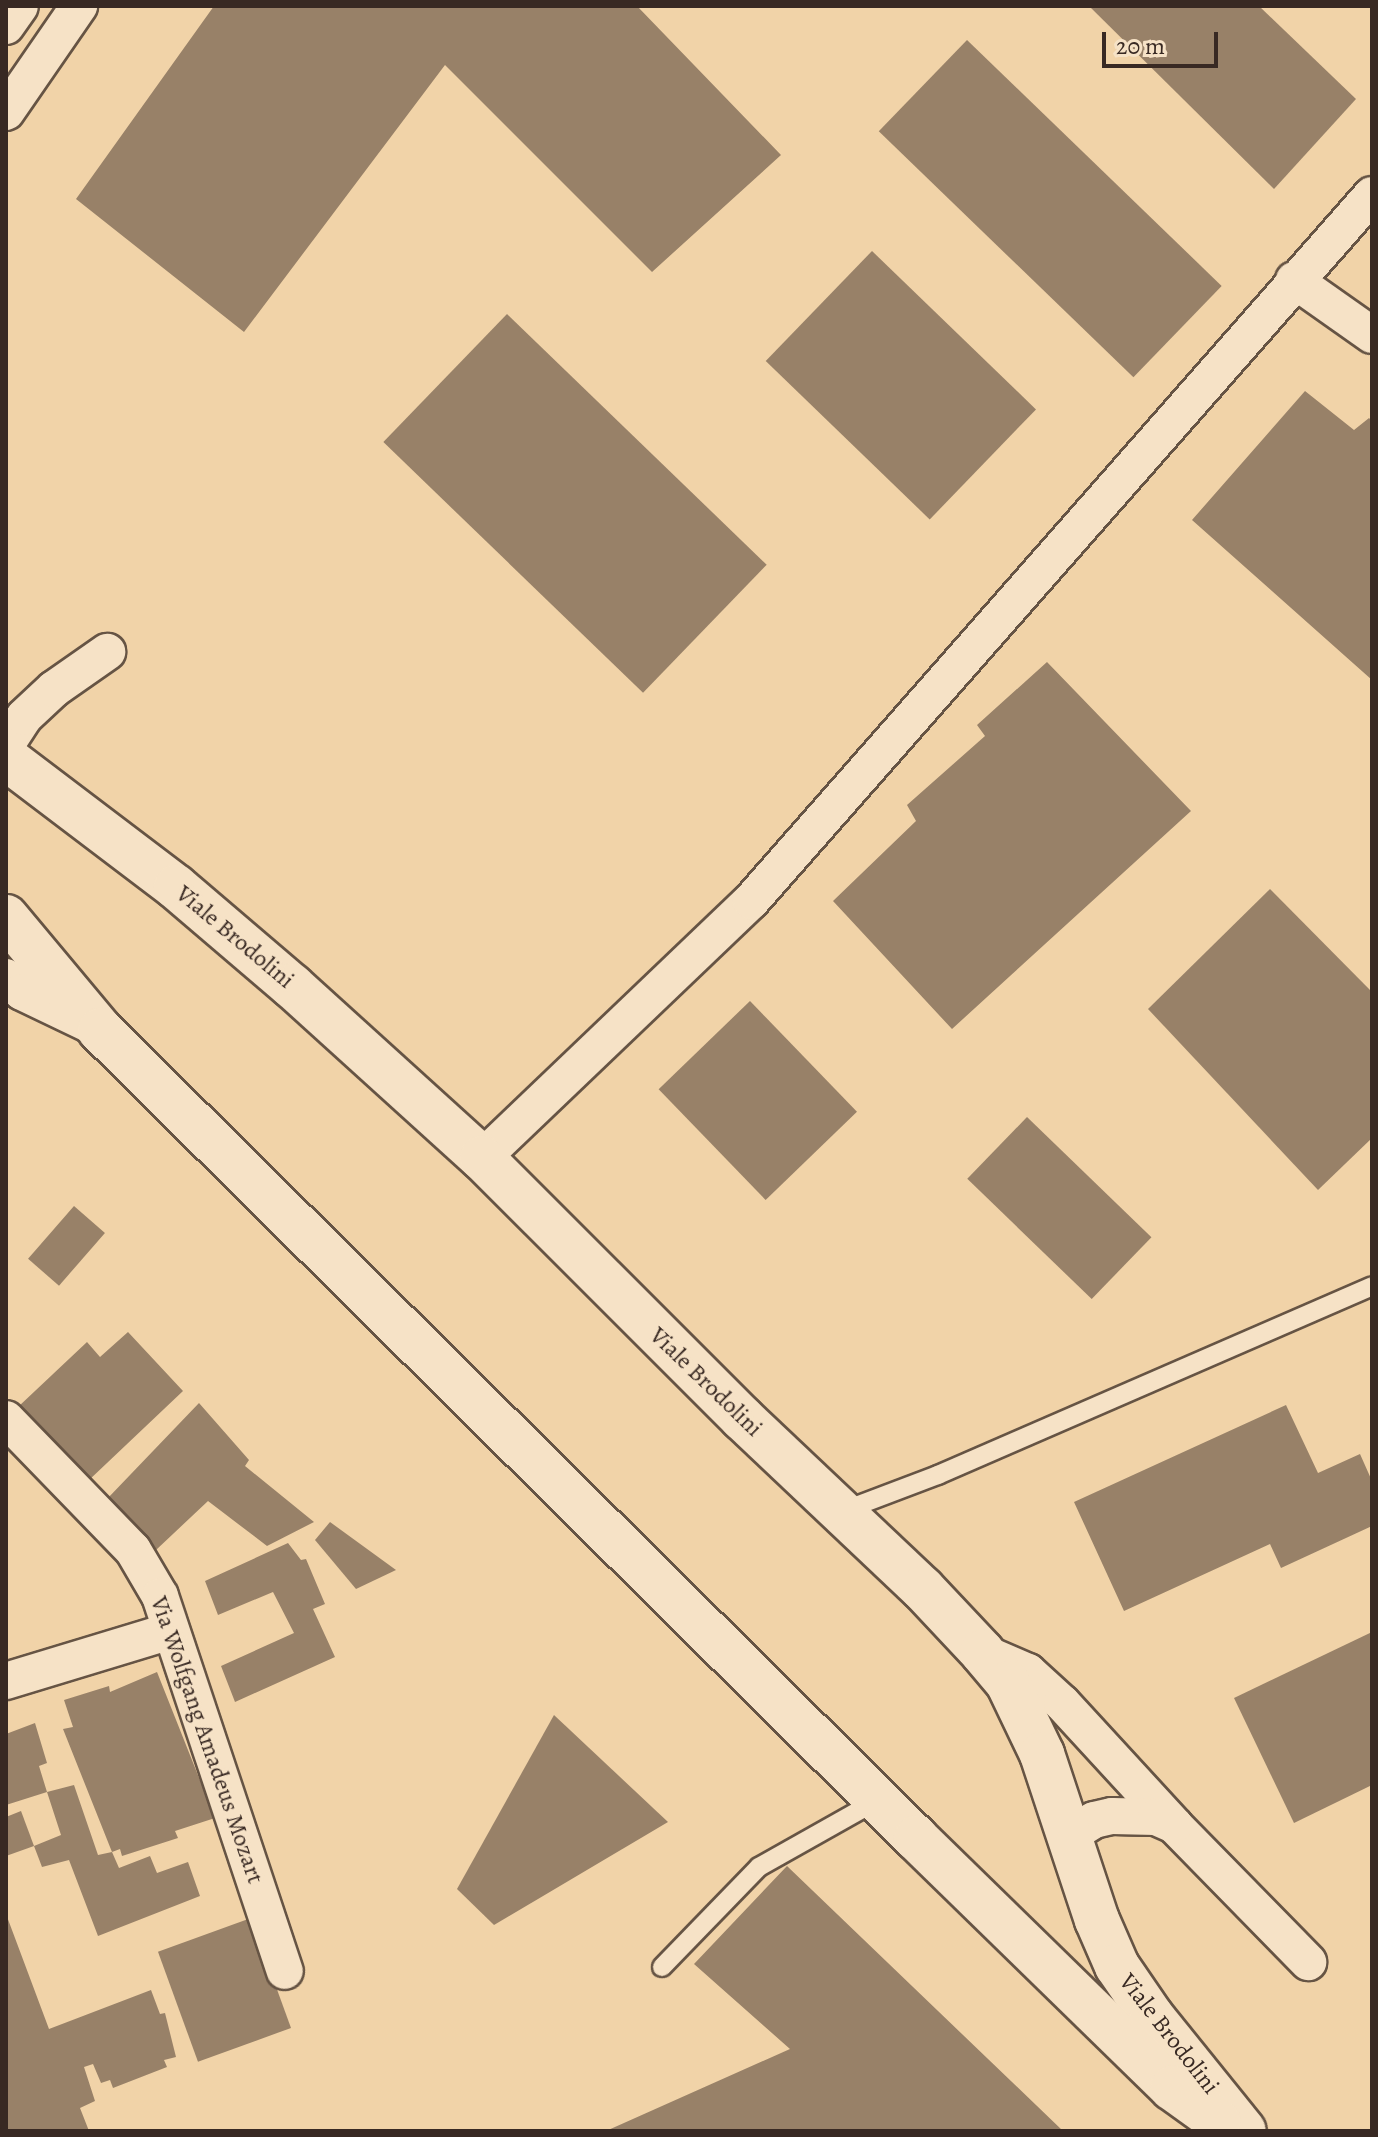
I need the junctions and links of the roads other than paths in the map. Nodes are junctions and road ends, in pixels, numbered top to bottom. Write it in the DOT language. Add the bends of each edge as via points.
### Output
graph roads {
  1 [pos="20,6"];
  2 [pos="79,6"];
  3 [pos="6,26"];
  4 [pos="6,112"];
  5 [pos="1372,195"];
  6 [pos="1294,280"];
  7 [pos="1372,335"];
  8 [pos="107,652"];
  9 [pos="6,745"];
  10 [pos="6,758"];
  11 [pos="6,917"];
  12 [pos="6,977"];
  13 [pos="100,1030"];
  14 [pos="482,1158"];
  15 [pos="1372,1286"];
  16 [pos="6,1419"];
  17 [pos="843,1511"];
  18 [pos="171,1631"];
  19 [pos="982,1652"];
  20 [pos="6,1681"];
  21 [pos="878,1800"];
  22 [pos="1174,1825"];
  23 [pos="1070,1835"];
  24 [pos="1308,1962"];
  25 [pos="662,1967"];
  26 [pos="285,1971"];
  27 [pos="1233,2131"];
  28 [pos="1244,2131"];
  1 -- 3 [label="street"];
  2 -- 4 [label="street"];
  5 -- 6 [label="street"];
  6 -- 7 [label="street"];
  6 -- 14 [label="street" via="751,901"];
  8 -- 9 [label="street" via="54,689 24,717"];
  10 -- 14 [label="street, Viale Brodolini" via="176,887"];
  11 -- 13 [label="street, Viale Brodolini"];
  12 -- 13 [label="street" via="22,992"];
  13 -- 21 [label="street, Viale Brodolini"];
  14 -- 17 [label="street, Viale Brodolini" via="742,1418"];
  15 -- 17 [label="lane"];
  16 -- 18 [label="street, Via Wolfgang Amadeus Mozart" via="133,1550 160,1596"];
  17 -- 19 [label="street, Viale Brodolini"];
  18 -- 20 [label="street"];
  18 -- 26 [label="street, Via Wolfgang Amadeus Mozart"];
  19 -- 22 [label="street" via="1028,1672"];
  19 -- 23 [label="street, Viale Brodolini" via="1008,1683 1035,1739"];
  21 -- 25 [label="lane" via="759,1867"];
  21 -- 27 [label="street, Viale Brodolini" via="1172,2088"];
  22 -- 23 [label="street" via="1156,1817 1112,1816"];
  22 -- 24 [label="street"];
  23 -- 28 [label="street, Viale Brodolini" via="1117,1966"];
}
